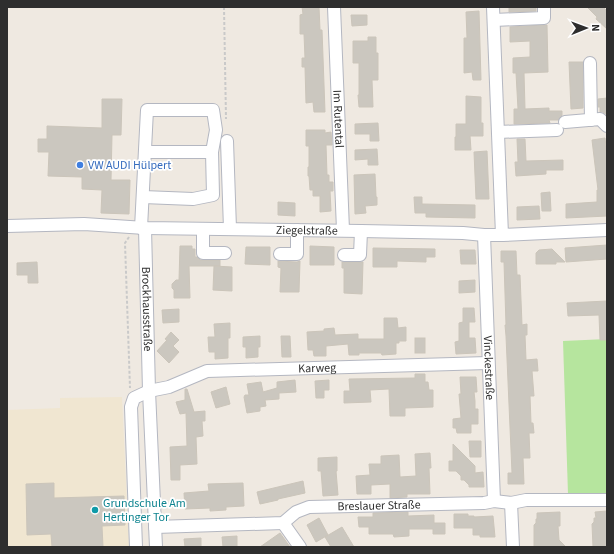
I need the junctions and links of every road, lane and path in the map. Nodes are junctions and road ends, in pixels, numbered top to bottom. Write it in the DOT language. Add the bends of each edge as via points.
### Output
graph roads {
  1 [pos="224,7"];
  2 [pos="334,7"];
  3 [pos="493,7"];
  4 [pos="544,7"];
  5 [pos="494,20"];
  6 [pos="590,63"];
  7 [pos="591,120"];
  8 [pos="607,126"];
  9 [pos="498,132"];
  10 [pos="227,141"];
  11 [pos="145,152"];
  12 [pos="212,152"];
  13 [pos="143,197"];
  14 [pos="7,226"];
  15 [pos="140,228"];
  16 [pos="203,229"];
  17 [pos="230,229"];
  18 [pos="297,230"];
  19 [pos="343,230"];
  20 [pos="361,230"];
  21 [pos="607,230"];
  22 [pos="484,235"];
  23 [pos="502,235"];
  24 [pos="225,253"];
  25 [pos="280,254"];
  26 [pos="344,254"];
  27 [pos="488,363"];
  28 [pos="149,391"];
  29 [pos="131,407"];
  30 [pos="607,500"];
  31 [pos="494,501"];
  32 [pos="511,503"];
  33 [pos="283,522"];
  34 [pos="155,527"];
  35 [pos="136,547"];
  36 [pos="156,547"];
  37 [pos="300,547"];
  38 [pos="513,547"];
  1 -- 10 [label="path"];
  2 -- 19 [label="street, Im Rutental"];
  3 -- 5 [label="street"];
  4 -- 5 [label="street" via="544,18"];
  5 -- 9 [label="street"];
  6 -- 7 [label="street"];
  7 -- 8 [label="street" via="600,119"];
  7 -- 9 [label="street" via="561,126"];
  9 -- 23 [label="street"];
  10 -- 17 [label="street"];
  11 -- 12 [label="street"];
  11 -- 12 [label="street, Brockhausstraße" via="147,110 213,110 216,130"];
  11 -- 13 [label="street, Brockhausstraße"];
  12 -- 13 [label="street" via="213,195 193,199"];
  13 -- 15 [label="street, Brockhausstraße"];
  14 -- 15 [label="street, Ziegelstraße" via="84,224"];
  15 -- 16 [label="street, Ziegelstraße"];
  15 -- 28 [label="street, Brockhausstraße"];
  15 -- 29 [label="path" via="125,243"];
  16 -- 17 [label="street, Ziegelstraße"];
  16 -- 24 [label="street" via="203,253"];
  17 -- 18 [label="street, Ziegelstraße"];
  18 -- 19 [label="street, Ziegelstraße"];
  18 -- 25 [label="street" via="297,254"];
  19 -- 20 [label="street, Ziegelstraße"];
  20 -- 22 [label="street, Ziegelstraße"];
  20 -- 26 [label="street" via="360,255"];
  21 -- 23 [label="street, Ziegelstraße"];
  22 -- 23 [label="street, Ziegelstraße"];
  22 -- 27 [label="street, Vinckestraße"];
  27 -- 28 [label="street, Karweg" via="207,371 169,387"];
  27 -- 31 [label="street, Vinckestraße"];
  28 -- 29 [label="street" via="134,398"];
  28 -- 34 [label="street, Brockhausstraße"];
  29 -- 35 [label="street"];
  30 -- 32 [label="street, Breslauer Straße" via="526,500"];
  31 -- 32 [label="street, Breslauer Straße"];
  31 -- 33 [label="street, Breslauer Straße" via="309,507 296,512"];
  32 -- 38 [label="street"];
  33 -- 34 [label="street"];
  33 -- 37 [label="street"];
  34 -- 36 [label="street, Brockhausstraße"];
}
